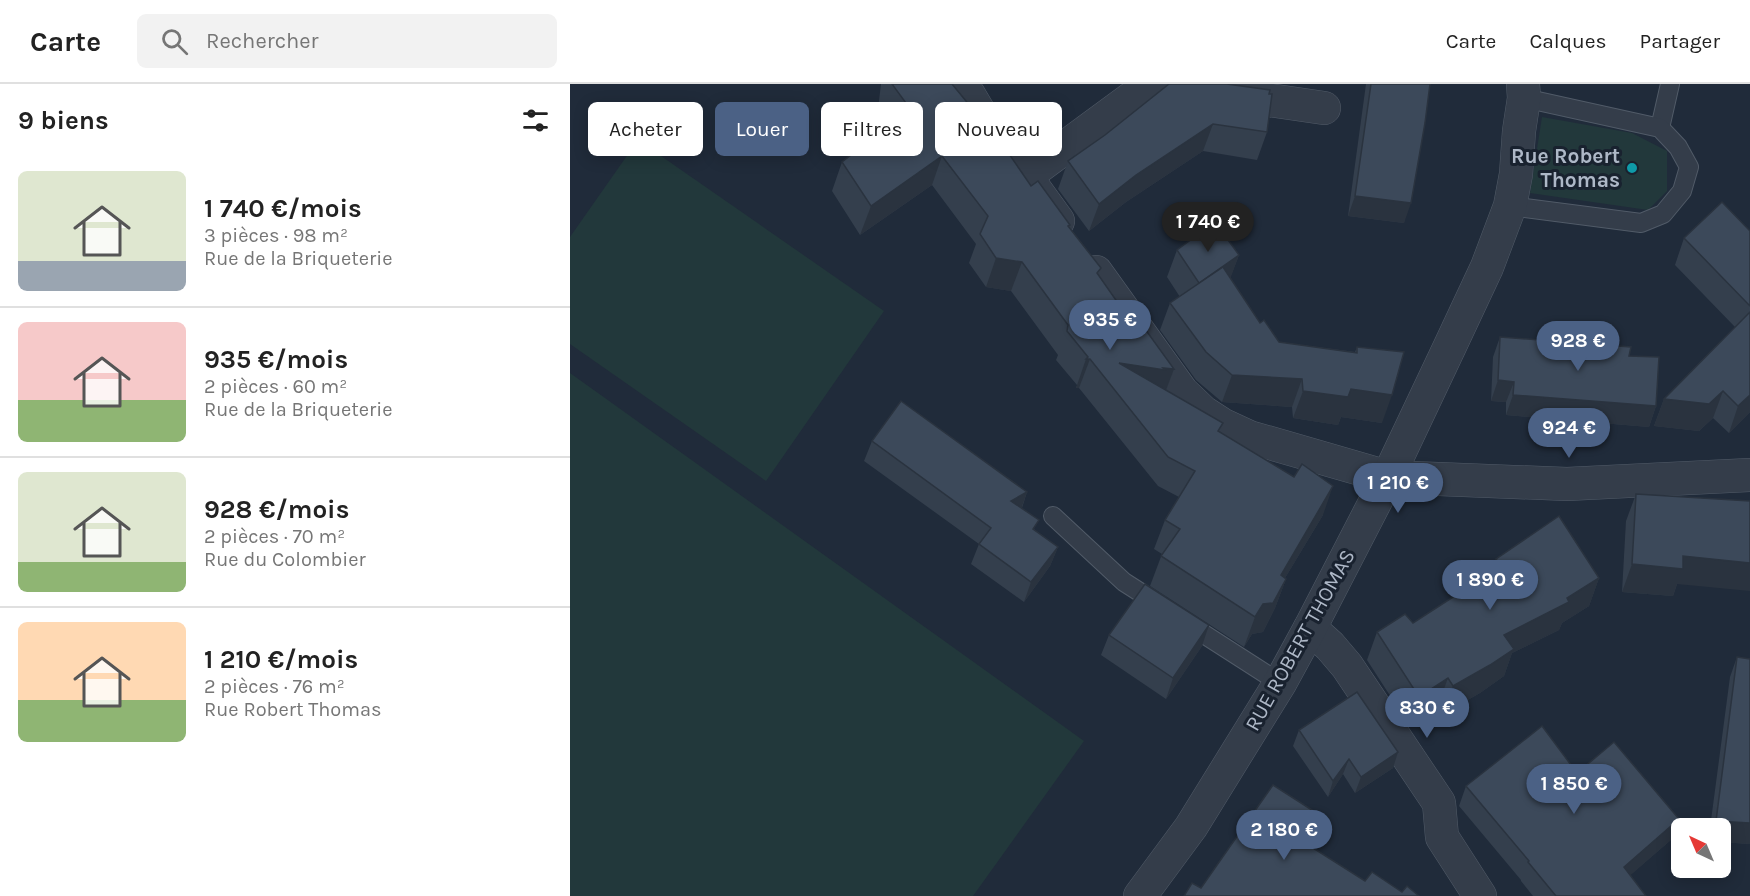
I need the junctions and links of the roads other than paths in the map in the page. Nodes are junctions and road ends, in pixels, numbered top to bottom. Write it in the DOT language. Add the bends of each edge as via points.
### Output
graph roads {
  1 [pos="965,84"];
  2 [pos="1151,84"];
  3 [pos="1158,84"];
  4 [pos="1670,84"];
  5 [pos="1524,91"];
  6 [pos="1324,108"];
  7 [pos="1660,128"];
  8 [pos="1026,176"];
  9 [pos="1510,206"];
  10 [pos="1750,475"];
  11 [pos="1388,477"];
  12 [pos="1053,516"];
  13 [pos="1310,628"];
  14 [pos="1280,683"];
  15 [pos="1140,896"];
  16 [pos="1480,896"];
  1 -- 8 [label="street" via="978,112"];
  2 -- 8 [label="street"];
  3 -- 6 [label="street"];
  4 -- 7 [label="lane"];
  5 -- 7 [label="lane, RUE ROBERT THOMAS"];
  5 -- 9 [label="street, RUE ROBERT THOMAS"];
  7 -- 9 [label="lane" via="1678,147 1689,167 1682,191 1663,214 1641,223"];
  8 -- 11 [label="street" via="1182,392 1203,412 1249,437"];
  9 -- 11 [label="street, RUE ROBERT THOMAS" via="1487,267"];
  10 -- 11 [label="street" via="1567,484"];
  11 -- 13 [label="street, RUE ROBERT THOMAS"];
  12 -- 14 [label="lane" via="1124,582"];
  13 -- 14 [label="street, RUE ROBERT THOMAS"];
  13 -- 16 [label="street" via="1347,666 1439,803 1442,837"];
  14 -- 15 [label="street, RUE ROBERT THOMAS" via="1191,826"];
}
